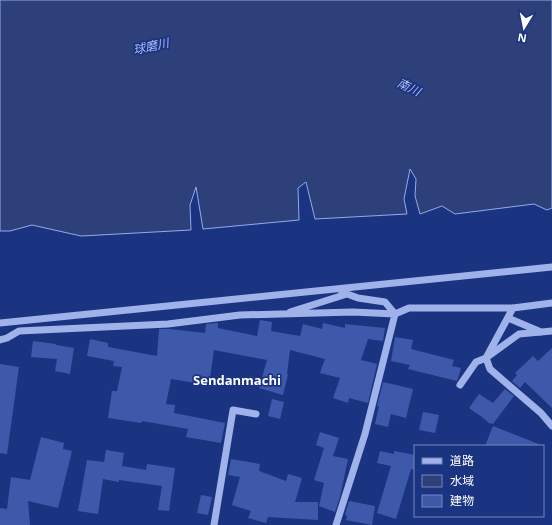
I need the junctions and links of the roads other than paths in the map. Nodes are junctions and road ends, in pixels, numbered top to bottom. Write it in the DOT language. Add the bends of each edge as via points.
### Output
graph roads {
  1 [pos="552,267"];
  2 [pos="333,289"];
  3 [pos="347,294"];
  4 [pos="552,303"];
  5 [pos="513,308"];
  6 [pos="395,314"];
  7 [pos="280,315"];
  8 [pos="508,318"];
  9 [pos="0,323"];
  10 [pos="552,331"];
  11 [pos="544,333"];
  12 [pos="0,340"];
  13 [pos="486,358"];
  14 [pos="460,386"];
  15 [pos="256,414"];
  16 [pos="552,426"];
  17 [pos="214,525"];
  18 [pos="336,525"];
  1 -- 2 [label="street"];
  2 -- 3 [label="street"];
  2 -- 9 [label="street"];
  3 -- 6 [label="street" via="385,302"];
  3 -- 7 [label="street"];
  4 -- 5 [label="street"];
  5 -- 6 [label="street" via="409,308"];
  5 -- 8 [label="street"];
  6 -- 7 [label="street" via="353,312"];
  6 -- 18 [label="street" via="365,434"];
  7 -- 12 [label="street" via="240,315 168,324 19,331"];
  8 -- 11 [label="street"];
  8 -- 13 [label="street"];
  10 -- 11 [label="street"];
  11 -- 13 [label="street" via="519,334"];
  13 -- 14 [label="street" via="476,362"];
  13 -- 16 [label="street" via="490,369 541,413"];
  15 -- 17 [label="street" via="233,410"];
}
